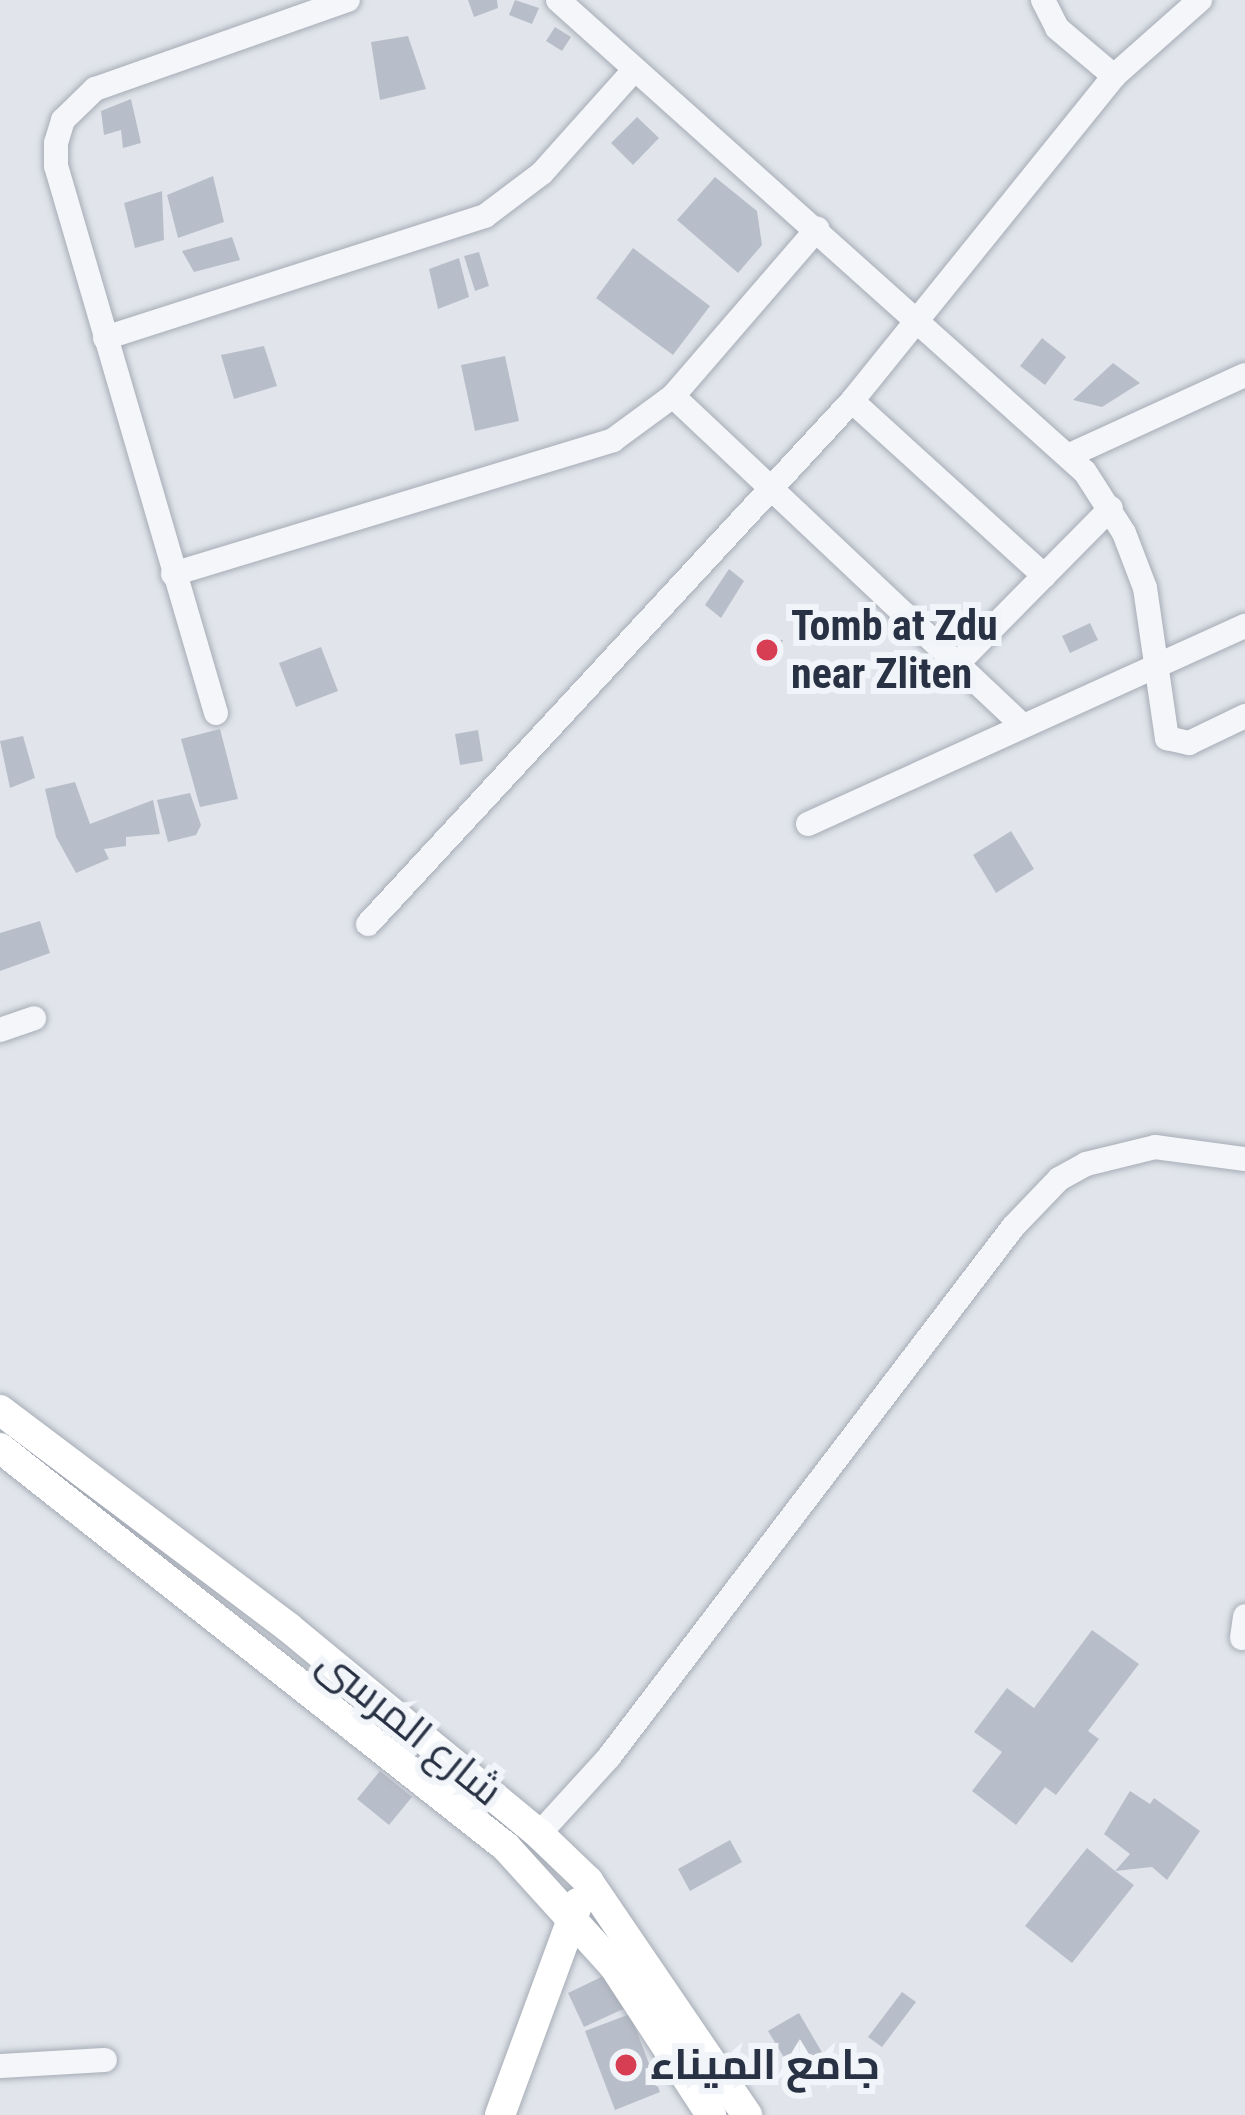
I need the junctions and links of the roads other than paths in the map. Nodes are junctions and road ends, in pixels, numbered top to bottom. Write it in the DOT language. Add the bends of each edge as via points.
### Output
graph roads {
  1 [pos="347,0"];
  2 [pos="558,0"];
  3 [pos="1043,0"];
  4 [pos="1200,0"];
  5 [pos="634,70"];
  6 [pos="1114,76"];
  7 [pos="817,229"];
  8 [pos="920,317"];
  9 [pos="105,338"];
  10 [pos="1245,375"];
  11 [pos="673,396"];
  12 [pos="852,401"];
  13 [pos="1070,455"];
  14 [pos="768,491"];
  15 [pos="1111,508"];
  16 [pos="173,574"];
  17 [pos="1043,576"];
  18 [pos="1245,626"];
  19 [pos="956,664"];
  20 [pos="1158,665"];
  21 [pos="216,713"];
  22 [pos="1245,716"];
  23 [pos="1023,726"];
  24 [pos="808,824"];
  25 [pos="368,923"];
  26 [pos="34,1018"];
  27 [pos="0,1030"];
  28 [pos="1245,1159"];
  29 [pos="0,1410"];
  30 [pos="0,1448"];
  31 [pos="539,1834"];
  32 [pos="588,1882"];
  33 [pos="572,1915"];
  34 [pos="105,2060"];
  35 [pos="0,2066"];
  36 [pos="500,2115"];
  37 [pos="711,2115"];
  38 [pos="747,2115"];
  1 -- 9 [label="street" via="95,88 63,121 56,166"];
  2 -- 5 [label="street"];
  3 -- 6 [label="street" via="1057,28"];
  4 -- 6 [label="street"];
  5 -- 7 [label="street"];
  5 -- 9 [label="street" via="542,173 484,216"];
  6 -- 8 [label="street"];
  7 -- 8 [label="street"];
  7 -- 11 [label="street"];
  8 -- 12 [label="street"];
  8 -- 13 [label="street"];
  9 -- 16 [label="street"];
  10 -- 13 [label="street"];
  11 -- 14 [label="street"];
  11 -- 16 [label="street" via="592,451"];
  12 -- 14 [label="street"];
  12 -- 17 [label="street"];
  13 -- 15 [label="street"];
  14 -- 19 [label="street"];
  14 -- 25 [label="street"];
  15 -- 17 [label="street"];
  15 -- 20 [label="street" via="1145,588"];
  16 -- 21 [label="street"];
  17 -- 19 [label="street"];
  18 -- 20 [label="street"];
  19 -- 23 [label="street"];
  20 -- 22 [label="street" via="1162,729 1171,741 1189,743"];
  20 -- 23 [label="street"];
  23 -- 24 [label="street"];
  26 -- 27 [label="street"];
  28 -- 31 [label="street" via="1155,1147 1059,1179 1013,1228 609,1757"];
  29 -- 31 [label="main road, شارع المرسى" via="304,1640"];
  30 -- 33 [label="main road, شارع المرسى" via="453,1800"];
  31 -- 32 [label="main road, شارع المرسى"];
  32 -- 33 [label="main road"];
  32 -- 38 [label="main road, شارع المرسى"];
  33 -- 36 [label="main road"];
  33 -- 37 [label="main road, شارع المرسى"];
  34 -- 35 [label="street"];
}
